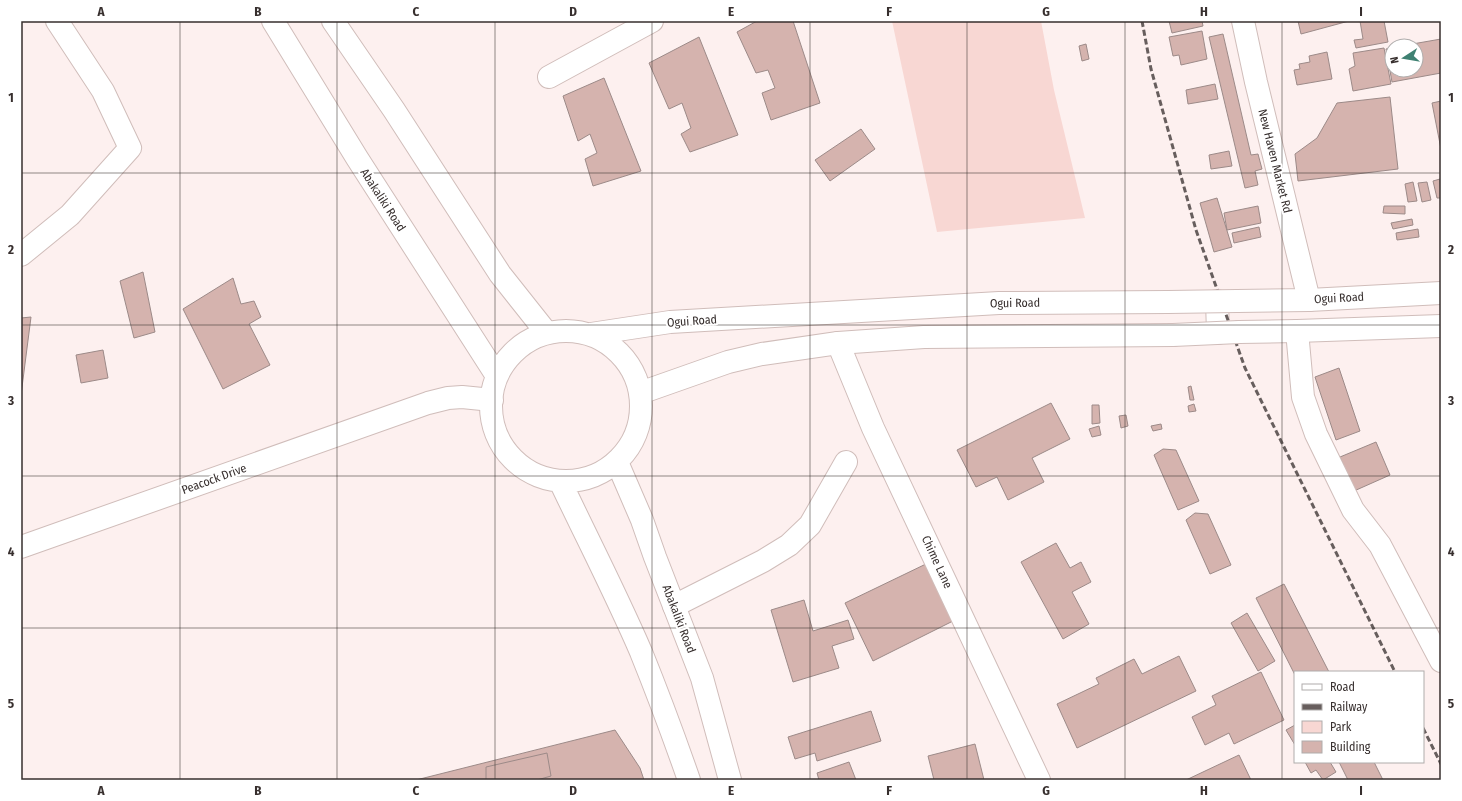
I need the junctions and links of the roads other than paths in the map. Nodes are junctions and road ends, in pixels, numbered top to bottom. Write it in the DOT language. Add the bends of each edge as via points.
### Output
graph roads {
  1 [pos="57,21"];
  2 [pos="273,21"];
  3 [pos="333,21"];
  4 [pos="652,21"];
  5 [pos="1243,21"];
  6 [pos="549,77"];
  7 [pos="21,255"];
  8 [pos="1441,293"];
  9 [pos="1309,300"];
  10 [pos="1227,301"];
  11 [pos="1441,326"];
  12 [pos="1297,331"];
  13 [pos="546,332"];
  14 [pos="1229,332"];
  15 [pos="591,334"];
  16 [pos="838,343"];
  17 [pos="497,376"];
  18 [pos="640,393"];
  19 [pos="492,400"];
  20 [pos="617,462"];
  21 [pos="846,462"];
  22 [pos="560,482"];
  23 [pos="21,547"];
  24 [pos="674,606"];
  25 [pos="1441,661"];
  26 [pos="725,779"];
  27 [pos="689,780"];
  28 [pos="1039,780"];
  1 -- 7 [label="main road" via="103,91 130,148 70,216"];
  2 -- 17 [label="main road, Abakaliki Road" via="357,158"];
  3 -- 13 [label="main road" via="500,274"];
  4 -- 6 [label="main road"];
  5 -- 9 [label="main road, New Haven Market Rd"];
  8 -- 9 [label="main road, Ogui Road"];
  9 -- 10 [label="main road, Ogui Road"];
  10 -- 14 [label="main road"];
  10 -- 15 [label="main road, Ogui Road, bridge" via="976,304 670,322"];
  11 -- 12 [label="main road"];
  12 -- 14 [label="main road"];
  12 -- 25 [label="main road" via="1303,397 1316,434 1353,510 1380,545"];
  13 -- 15 [label="main road" via="576,330"];
  13 -- 17 [label="main road" via="526,341 509,356"];
  14 -- 16 [label="main road, bridge" via="1173,335 924,337"];
  15 -- 18 [label="main road" via="606,341 629,363"];
  16 -- 18 [label="main road" via="762,354 728,362"];
  16 -- 28 [label="main road, Chime Lane" via="873,428"];
  17 -- 19 [label="main road"];
  18 -- 20 [label="main road" via="642,412 638,430"];
  19 -- 22 [label="main road" via="490,408 493,426 500,443 511,458 525,470 542,478"];
  19 -- 23 [label="main road, Peacock Drive" via="448,398 408,410"];
  20 -- 22 [label="main road" via="600,474"];
  20 -- 24 [label="main road, Abakaliki Road"];
  21 -- 24 [label="main road" via="810,525 789,545 764,561"];
  22 -- 27 [label="main road" via="640,651"];
  24 -- 26 [label="main road, Abakaliki Road" via="702,678"];
}
